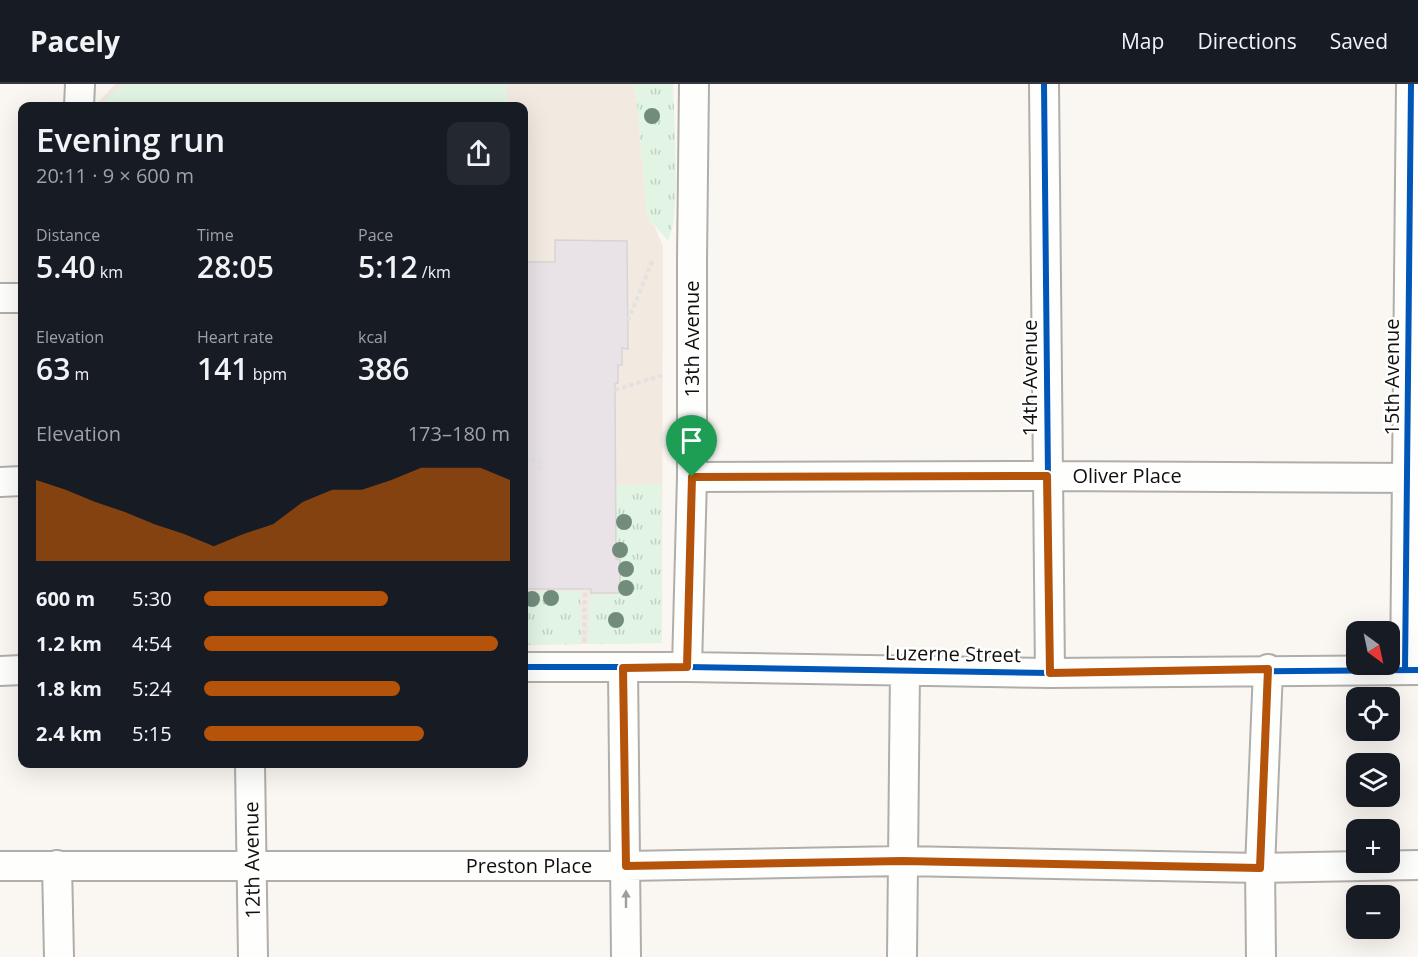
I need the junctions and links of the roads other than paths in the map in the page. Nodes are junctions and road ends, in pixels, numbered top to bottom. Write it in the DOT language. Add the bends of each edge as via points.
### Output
graph roads {
  1 [pos="80,84"];
  2 [pos="694,84"];
  3 [pos="1044,84"];
  4 [pos="1411,84"];
  5 [pos="79,102"];
  6 [pos="0,298"];
  7 [pos="18,298"];
  8 [pos="1047,476"];
  9 [pos="692,477"];
  10 [pos="1413,478"];
  11 [pos="0,482"];
  12 [pos="18,482"];
  13 [pos="528,667"];
  14 [pos="687,667"];
  15 [pos="623,668"];
  16 [pos="1268,669"];
  17 [pos="18,670"];
  18 [pos="905,670"];
  19 [pos="1412,670"];
  20 [pos="0,671"];
  21 [pos="1050,673"];
  22 [pos="250,768"];
  23 [pos="902,861"];
  24 [pos="57,865"];
  25 [pos="253,865"];
  26 [pos="1418,865"];
  27 [pos="0,866"];
  28 [pos="626,866"];
  29 [pos="1260,868"];
  30 [pos="59,957"];
  31 [pos="253,957"];
  32 [pos="626,957"];
  33 [pos="902,957"];
  34 [pos="1261,957"];
  1 -- 5 [label="street"];
  2 -- 9 [label="street, 13th Avenue"];
  3 -- 8 [label="street, 14th Avenue"];
  4 -- 10 [label="street, 15th Avenue"];
  6 -- 7 [label="street"];
  8 -- 9 [label="street, Oliver Place"];
  8 -- 10 [label="street, Oliver Place"];
  8 -- 21 [label="street, 14th Avenue"];
  9 -- 14 [label="street, 13th Avenue"];
  10 -- 19 [label="street, 15th Avenue"];
  11 -- 12 [label="street"];
  13 -- 15 [label="street, Luzerne Street"];
  14 -- 15 [label="street, Luzerne Street"];
  14 -- 18 [label="street, Luzerne Street"];
  15 -- 28 [label="street"];
  16 -- 19 [label="street, Luzerne Street"];
  16 -- 21 [label="street, Luzerne Street"];
  16 -- 29 [label="street"];
  17 -- 20 [label="street"];
  18 -- 21 [label="street, Luzerne Street"];
  18 -- 23 [label="street"];
  22 -- 25 [label="street, 12th Avenue"];
  23 -- 28 [label="street, Preston Place"];
  23 -- 29 [label="street, Preston Place"];
  23 -- 33 [label="street"];
  24 -- 25 [label="street, Preston Place"];
  24 -- 27 [label="street, Preston Place"];
  24 -- 30 [label="street"];
  25 -- 28 [label="street, Preston Place"];
  25 -- 31 [label="street, 12th Avenue"];
  26 -- 29 [label="street, Preston Place"];
  32 -- 28 [label="street, one-way"];
  29 -- 34 [label="street"];
}
